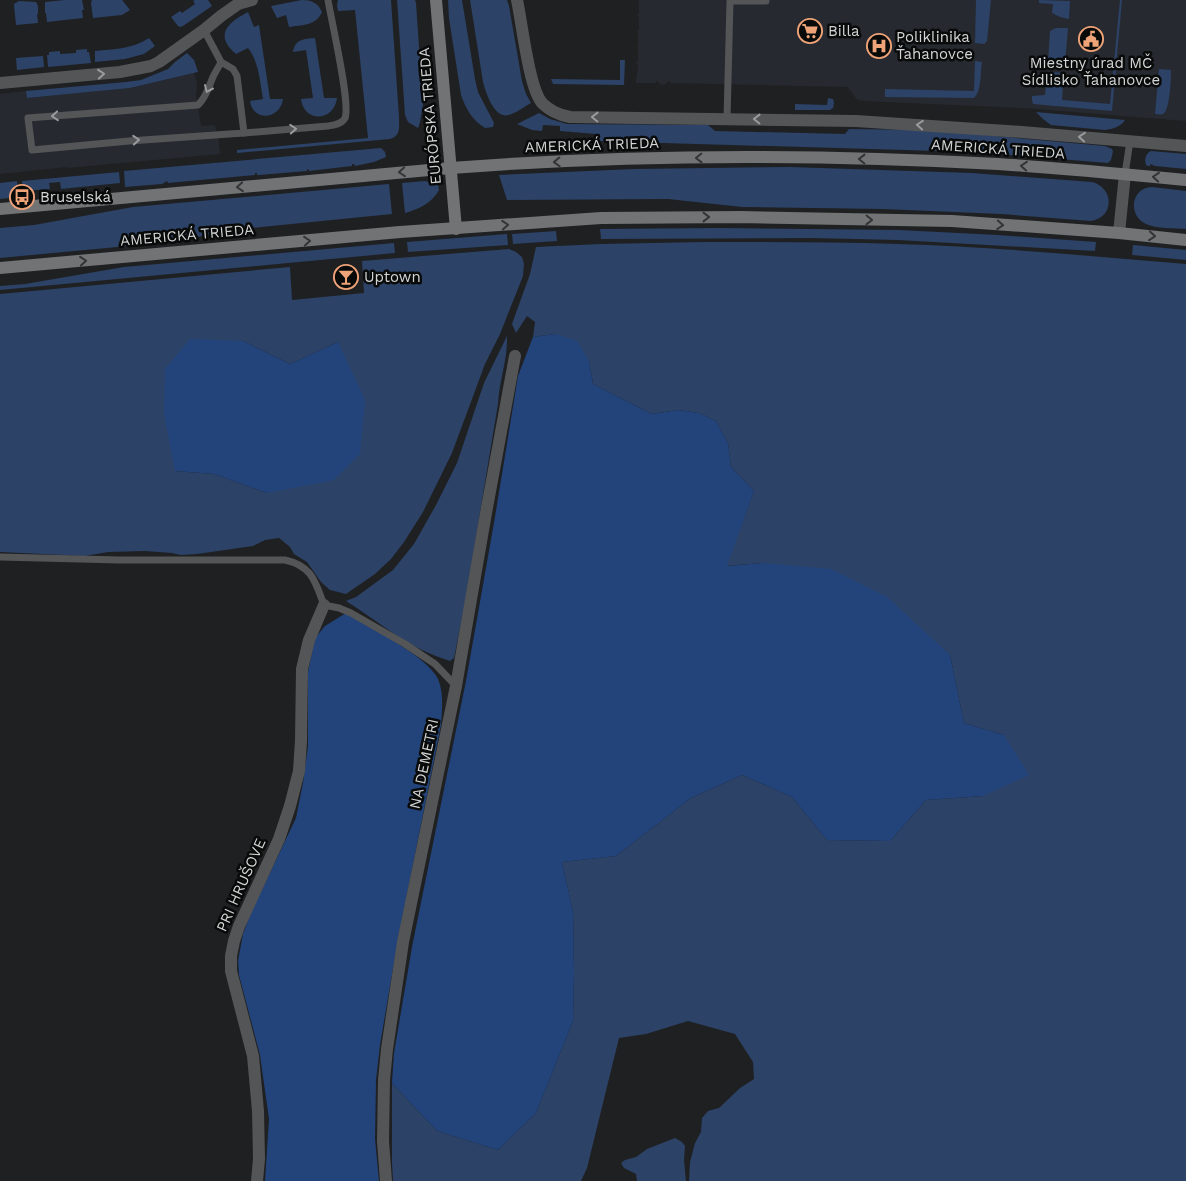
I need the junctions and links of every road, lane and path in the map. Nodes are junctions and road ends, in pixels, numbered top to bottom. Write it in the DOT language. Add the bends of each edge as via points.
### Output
graph roads {
  1 [pos="252,0"];
  2 [pos="328,0"];
  3 [pos="436,0"];
  4 [pos="517,0"];
  5 [pos="766,1"];
  6 [pos="204,30"];
  7 [pos="221,62"];
  8 [pos="0,83"];
  9 [pos="726,119"];
  10 [pos="244,133"];
  11 [pos="1130,141"];
  12 [pos="1186,146"];
  13 [pos="451,168"];
  14 [pos="1125,174"];
  15 [pos="1186,180"];
  16 [pos="0,209"];
  17 [pos="456,228"];
  18 [pos="1119,233"];
  19 [pos="1186,240"];
  20 [pos="0,268"];
  21 [pos="515,356"];
  22 [pos="0,557"];
  23 [pos="324,605"];
  24 [pos="456,686"];
  25 [pos="257,1181"];
  26 [pos="386,1181"];
  1 -- 6 [label="street" via="238,4"];
  10 -- 2 [label="lane, one-way" via="328,126 342,121 346,94"];
  3 -- 13 [label="street, EURÓPSKA TRIEDA"];
  9 -- 4 [label="street, one-way" via="570,117 554,112 542,103 535,90"];
  5 -- 9 [label="lane" via="730,1"];
  6 -- 7 [label="lane"];
  8 -- 6 [label="street, one-way" via="151,66"];
  7 -- 10 [label="lane" via="233,69 237,76"];
  7 -- 10 [label="lane, one-way" via="210,88 198,105 28,118 32,150"];
  11 -- 9 [label="street, one-way" via="856,121"];
  11 -- 12 [label="street"];
  11 -- 14 [label="lane"];
  14 -- 13 [label="street, AMERICKÁ TRIEDA, one-way" via="989,164 750,157"];
  13 -- 16 [label="street, AMERICKÁ TRIEDA, one-way"];
  13 -- 17 [label="street, EURÓPSKA TRIEDA"];
  15 -- 14 [label="street, AMERICKÁ TRIEDA, one-way"];
  14 -- 18 [label="street"];
  17 -- 18 [label="street, AMERICKÁ TRIEDA, one-way" via="600,218 740,217 952,222"];
  20 -- 17 [label="street, AMERICKÁ TRIEDA, one-way"];
  18 -- 19 [label="street, AMERICKÁ TRIEDA, one-way"];
  21 -- 24 [label="street, NA DEMETRI"];
  22 -- 23 [label="lane" via="285,560 295,562 312,574"];
  23 -- 24 [label="lane" via="351,613 404,644 435,664"];
  23 -- 25 [label="street, PRI HRUŠOVE" via="309,640 302,669 301,741 290,806 279,839 239,926 232,956 232,971 253,1056 259,1158"];
  24 -- 26 [label="street, NA DEMETRI" via="403,942 387,1050 383,1141"];
}
